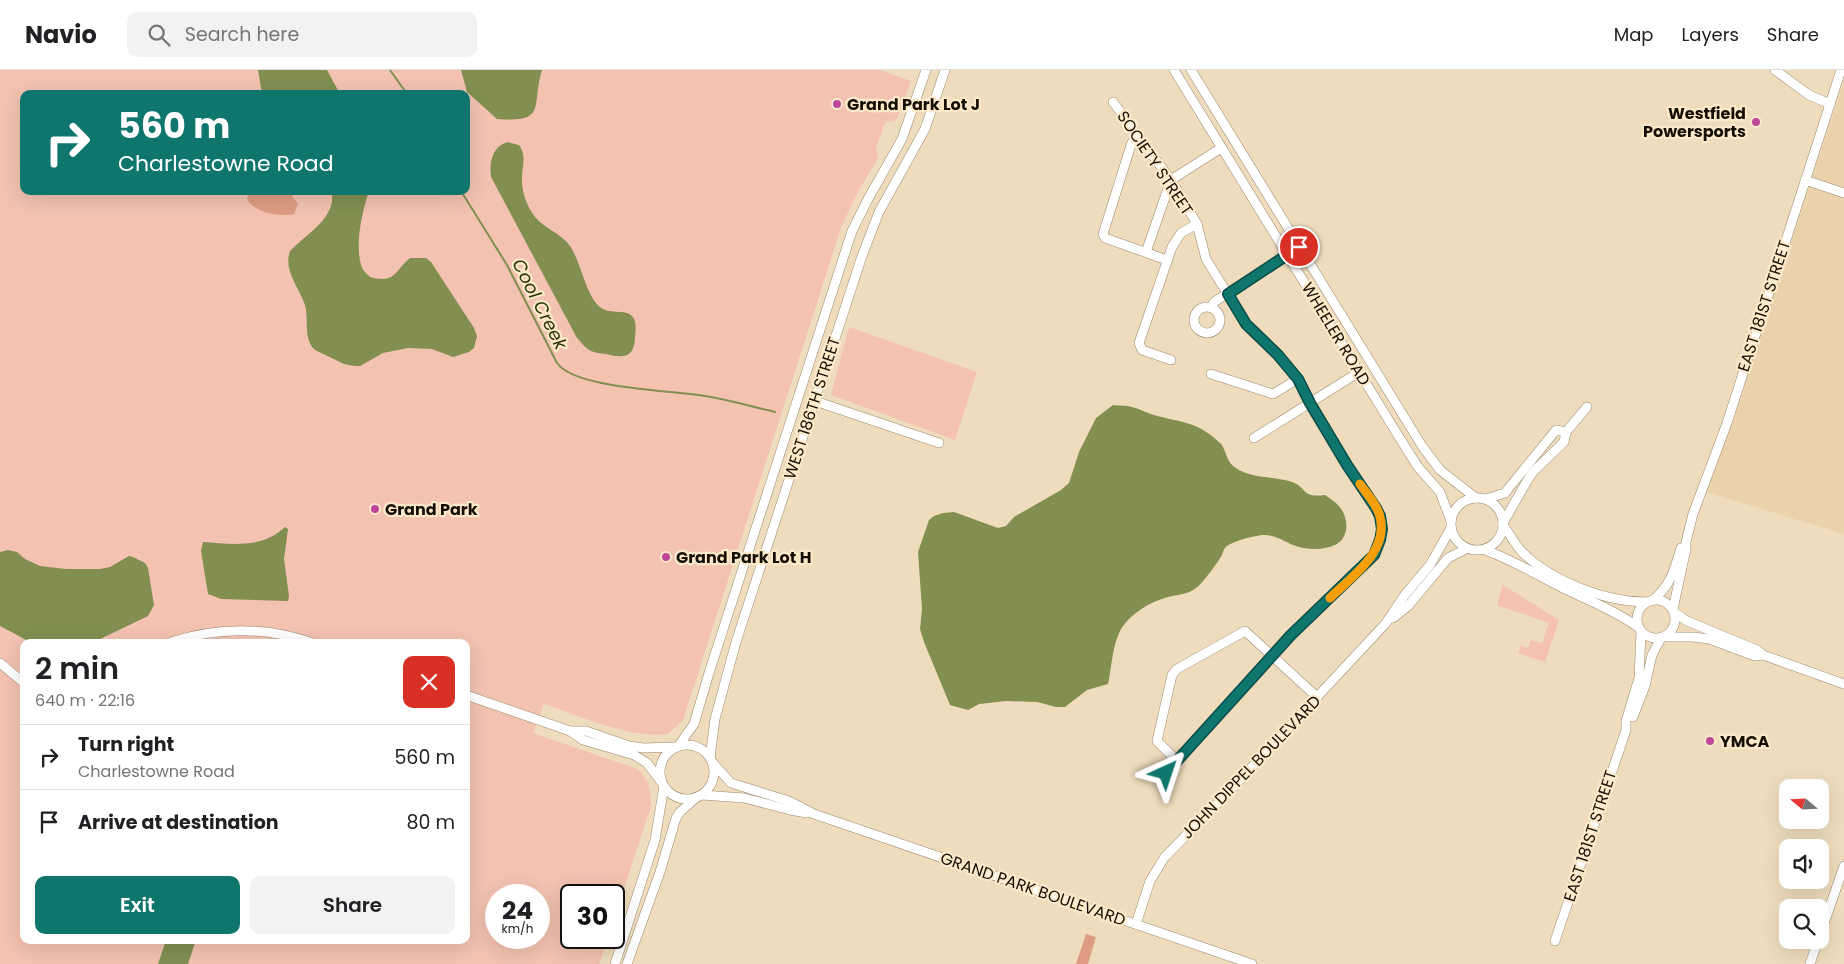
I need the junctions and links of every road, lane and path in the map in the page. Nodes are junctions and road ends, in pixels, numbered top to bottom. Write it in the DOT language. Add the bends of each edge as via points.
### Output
graph roads {
  1 [pos="926,70"];
  2 [pos="945,70"];
  3 [pos="1174,70"];
  4 [pos="1190,70"];
  5 [pos="1775,70"];
  6 [pos="1841,70"];
  7 [pos="1112,102"];
  8 [pos="1830,104"];
  9 [pos="1137,134"];
  10 [pos="1222,148"];
  11 [pos="1170,180"];
  12 [pos="1805,180"];
  13 [pos="1844,193"];
  14 [pos="1196,224"];
  15 [pos="1299,247"];
  16 [pos="1146,252"];
  17 [pos="1288,255"];
  18 [pos="1167,260"];
  19 [pos="1228,294"];
  20 [pos="1212,308"];
  21 [pos="824,315"];
  22 [pos="840,320"];
  23 [pos="1171,360"];
  24 [pos="1359,372"];
  25 [pos="1211,374"];
  26 [pos="1298,379"];
  27 [pos="815,401"];
  28 [pos="1310,403"];
  29 [pos="1587,407"];
  30 [pos="1566,432"];
  31 [pos="1254,438"];
  32 [pos="939,443"];
  33 [pos="1481,499"];
  34 [pos="1451,524"];
  35 [pos="1503,524"];
  36 [pos="1686,542"];
  37 [pos="1466,548"];
  38 [pos="1485,550"];
  39 [pos="1649,602"];
  40 [pos="1674,611"];
  41 [pos="1386,623"];
  42 [pos="1640,629"];
  43 [pos="1663,637"];
  44 [pos="182,639"];
  45 [pos="299,639"];
  46 [pos="1763,655"];
  47 [pos="1272,656"];
  48 [pos="0,663"];
  49 [pos="20,680"];
  50 [pos="1844,684"];
  51 [pos="470,696"];
  52 [pos="1317,697"];
  53 [pos="1626,730"];
  54 [pos="570,731"];
  55 [pos="677,746"];
  56 [pos="712,760"];
  57 [pos="1177,761"];
  58 [pos="1166,773"];
  59 [pos="663,784"];
  60 [pos="699,796"];
  61 [pos="814,814"];
  62 [pos="1844,866"];
  63 [pos="1829,909"];
  64 [pos="1136,924"];
  65 [pos="1555,942"];
  66 [pos="1815,949"];
  67 [pos="615,964"];
  68 [pos="627,964"];
  69 [pos="1252,964"];
  70 [pos="1810,964"];
  1 -- 21 [label="street, WEST 186TH STREET" via="902,140 852,231"];
  2 -- 22 [label="street, WEST 186TH STREET" via="925,129 871,229"];
  3 -- 10 [label="street, WHEELER ROAD"];
  4 -- 15 [label="street, WHEELER ROAD"];
  5 -- 8 [label="street" via="1809,95"];
  6 -- 8 [label="street, EAST 181ST STREET"];
  7 -- 9 [label="street, SOCIETY STREET"];
  8 -- 12 [label="street, EAST 181ST STREET"];
  9 -- 11 [label="street, SOCIETY STREET"];
  9 -- 16 [label="street" via="1103,230 1105,238"];
  10 -- 11 [label="street"];
  10 -- 17 [label="street, WHEELER ROAD"];
  11 -- 14 [label="street, SOCIETY STREET"];
  11 -- 16 [label="street"];
  12 -- 13 [label="street"];
  12 -- 36 [label="street, EAST 181ST STREET"];
  14 -- 18 [label="street" via="1178,237"];
  14 -- 19 [label="street, SOCIETY STREET" via="1206,259"];
  15 -- 17 [label="street"];
  15 -- 33 [label="street, WHEELER ROAD" via="1422,446 1440,470"];
  16 -- 18 [label="street"];
  17 -- 19 [label="street"];
  17 -- 24 [label="street, WHEELER ROAD"];
  18 -- 23 [label="street" via="1139,346 1145,352"];
  19 -- 20 [label="street" via="1214,302"];
  19 -- 26 [label="street, SOCIETY STREET" via="1246,324"];
  21 -- 22 [label="street"];
  21 -- 55 [label="street, WEST 186TH STREET" via="694,724"];
  22 -- 27 [label="street, WEST 186TH STREET"];
  24 -- 28 [label="street"];
  24 -- 34 [label="street, WHEELER ROAD" via="1418,467 1440,492"];
  25 -- 26 [label="street" via="1273,394"];
  26 -- 28 [label="street, SOCIETY STREET"];
  27 -- 32 [label="street"];
  27 -- 56 [label="street, WEST 186TH STREET" via="725,680 714,719"];
  28 -- 31 [label="street"];
  28 -- 47 [label="street, SOCIETY STREET" via="1380,516 1381,535 1374,555"];
  29 -- 30 [label="street"];
  30 -- 33 [label="street" via="1556,430 1507,491"];
  30 -- 35 [label="street" via="1564,442 1527,480"];
  33 -- 34 [label="street" via="1467,500 1459,505 1453,512"];
  33 -- 35 [label="street" via="1497,507"];
  34 -- 37 [label="street" via="1455,540"];
  34 -- 41 [label="street, JOHN DIPPEL BOULEVARD" via="1430,565"];
  35 -- 38 [label="street" via="1499,538"];
  35 -- 39 [label="street" via="1523,553 1566,582 1610,598"];
  36 -- 39 [label="street, EAST 181ST STREET" via="1669,583"];
  36 -- 40 [label="street, EAST 181ST STREET"];
  37 -- 38 [label="street"];
  37 -- 41 [label="street, JOHN DIPPEL BOULEVARD" via="1448,558 1408,606"];
  38 -- 42 [label="street" via="1605,607"];
  39 -- 40 [label="street" via="1665,602"];
  39 -- 42 [label="street" via="1638,613"];
  40 -- 43 [label="street" via="1675,626"];
  40 -- 46 [label="street" via="1687,621 1758,650"];
  41 -- 52 [label="street, JOHN DIPPEL BOULEVARD"];
  42 -- 43 [label="street" via="1648,637"];
  42 -- 53 [label="street, EAST 181ST STREET" via="1639,678"];
  43 -- 46 [label="street" via="1709,639 1755,656"];
  43 -- 53 [label="street, EAST 181ST STREET" via="1652,654 1641,699"];
  44 -- 45 [label="street" via="235,630 272,632"];
  46 -- 50 [label="street"];
  47 -- 52 [label="street"];
  47 -- 57 [label="street, SOCIETY STREET"];
  47 -- 57 [label="street" via="1245,631 1177,669 1172,675 1157,741"];
  48 -- 49 [label="street"];
  51 -- 54 [label="street"];
  52 -- 64 [label="street, JOHN DIPPEL BOULEVARD" via="1164,858 1150,881"];
  53 -- 65 [label="street, EAST 181ST STREET"];
  54 -- 55 [label="street" via="586,732 628,746"];
  54 -- 59 [label="street" via="583,740 634,755 647,764"];
  55 -- 56 [label="street" via="689,744 699,747"];
  55 -- 59 [label="street" via="666,754 661,763"];
  56 -- 60 [label="street" via="712,783"];
  56 -- 61 [label="street, GRAND PARK BOULEVARD" via="731,783 789,801"];
  57 -- 58 [label="street, SOCIETY STREET"];
  59 -- 60 [label="street" via="677,797"];
  59 -- 67 [label="street" via="655,840"];
  60 -- 61 [label="street, GRAND PARK BOULEVARD" via="744,798"];
  60 -- 68 [label="street" via="676,818"];
  61 -- 64 [label="street, GRAND PARK BOULEVARD"];
  62 -- 63 [label="street"];
  64 -- 69 [label="street, GRAND PARK BOULEVARD"];
  66 -- 70 [label="street"];
}
